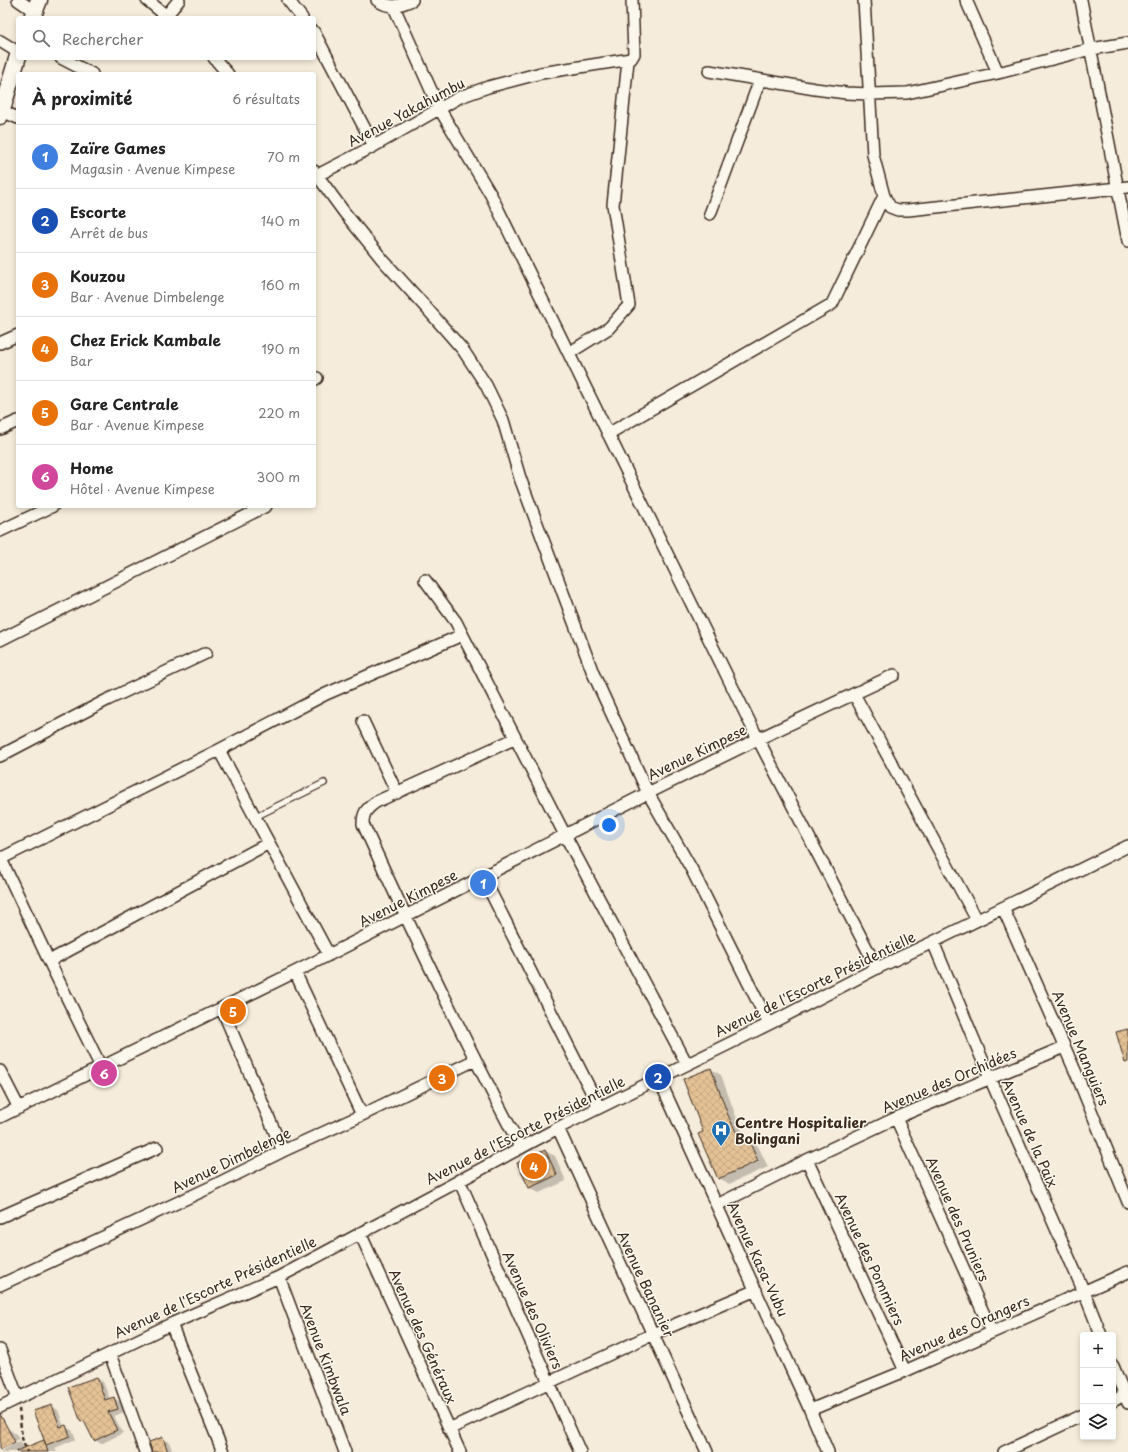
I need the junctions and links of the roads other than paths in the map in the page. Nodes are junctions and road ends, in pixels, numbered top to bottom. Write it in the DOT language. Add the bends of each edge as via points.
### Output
graph roads {
  1 [pos="18,0"];
  2 [pos="147,0"];
  3 [pos="179,0"];
  4 [pos="288,0"];
  5 [pos="376,0"];
  6 [pos="412,0"];
  7 [pos="632,0"];
  8 [pos="864,0"];
  9 [pos="966,0"];
  10 [pos="1081,0"];
  11 [pos="394,7"];
  12 [pos="35,10"];
  13 [pos="167,16"];
  14 [pos="169,16"];
  15 [pos="300,16"];
  16 [pos="316,36"];
  17 [pos="0,41"];
  18 [pos="1128,43"];
  19 [pos="1091,49"];
  20 [pos="16,51"];
  21 [pos="630,59"];
  22 [pos="17,60"];
  23 [pos="65,60"];
  24 [pos="216,60"];
  25 [pos="709,71"];
  26 [pos="88,72"];
  27 [pos="226,72"];
  28 [pos="998,72"];
  29 [pos="760,80"];
  30 [pos="870,94"];
  31 [pos="439,108"];
  32 [pos="1,114"];
  33 [pos="16,118"];
  34 [pos="374,146"];
  35 [pos="316,175"];
  36 [pos="316,176"];
  37 [pos="1122,188"];
  38 [pos="884,196"];
  39 [pos="710,214"];
  40 [pos="1128,241"];
  41 [pos="16,336"];
  42 [pos="0,343"];
  43 [pos="569,353"];
  44 [pos="16,422"];
  45 [pos="0,429"];
  46 [pos="608,434"];
  47 [pos="49,508"];
  48 [pos="262,508"];
  49 [pos="0,531"];
  50 [pos="425,580"];
  51 [pos="462,635"];
  52 [pos="0,640"];
  53 [pos="206,653"];
  54 [pos="894,675"];
  55 [pos="854,694"];
  56 [pos="363,721"];
  57 [pos="514,739"];
  58 [pos="758,739"];
  59 [pos="219,750"];
  60 [pos="0,755"];
  61 [pos="324,783"];
  62 [pos="397,793"];
  63 [pos="648,793"];
  64 [pos="255,817"];
  65 [pos="565,835"];
  66 [pos="269,843"];
  67 [pos="1126,849"];
  68 [pos="0,858"];
  69 [pos="483,877"];
  70 [pos="1003,908"];
  71 [pos="405,916"];
  72 [pos="977,920"];
  73 [pos="933,942"];
  74 [pos="329,955"];
  75 [pos="49,961"];
  76 [pos="877,968"];
  77 [pos="295,972"];
  78 [pos="222,1009"];
  79 [pos="769,1024"];
  80 [pos="1064,1047"];
  81 [pos="475,1060"];
  82 [pos="687,1064"];
  83 [pos="102,1067"];
  84 [pos="0,1071"];
  85 [pos="990,1078"];
  86 [pos="659,1079"];
  87 [pos="599,1107"];
  88 [pos="19,1108"];
  89 [pos="362,1115"];
  90 [pos="0,1117"];
  91 [pos="896,1118"];
  92 [pos="558,1128"];
  93 [pos="157,1148"];
  94 [pos="521,1148"];
  95 [pos="283,1151"];
  96 [pos="807,1160"];
  97 [pos="459,1180"];
  98 [pos="1128,1202"];
  99 [pos="717,1205"];
  100 [pos="0,1217"];
  101 [pos="360,1233"];
  102 [pos="1128,1272"];
  103 [pos="279,1277"];
  104 [pos="0,1285"];
  105 [pos="756,1290"];
  106 [pos="1084,1292"];
  107 [pos="172,1324"];
  108 [pos="992,1332"];
  109 [pos="1100,1332"];
  110 [pos="653,1334"];
  111 [pos="0,1350"];
  112 [pos="110,1354"];
  113 [pos="1114,1368"];
  114 [pos="905,1371"];
  115 [pos="550,1383"];
  116 [pos="18,1398"];
  117 [pos="1126,1399"];
  118 [pos="1116,1401"];
  119 [pos="0,1407"];
  120 [pos="810,1410"];
  121 [pos="1080,1416"];
  122 [pos="449,1429"];
  123 [pos="145,1452"];
  124 [pos="223,1452"];
  125 [pos="345,1452"];
  126 [pos="460,1452"];
  127 [pos="580,1452"];
  128 [pos="707,1452"];
  129 [pos="828,1452"];
  130 [pos="1004,1452"];
  1 -- 12 [label="street"];
  2 -- 13 [label="street"];
  3 -- 14 [label="street"];
  4 -- 15 [label="street"];
  5 -- 11 [label="street"];
  6 -- 11 [label="street"];
  7 -- 21 [label="street"];
  8 -- 30 [label="street"];
  9 -- 28 [label="street"];
  10 -- 19 [label="street"];
  11 -- 31 [label="street"];
  16 -- 34 [label="street"];
  17 -- 20 [label="street"];
  18 -- 19 [label="street"];
  19 -- 28 [label="street"];
  19 -- 37 [label="street"];
  21 -- 31 [label="street, Avenue Yakahumbu" via="541,73 488,87"];
  21 -- 43 [label="street" via="613,205 629,305 609,328"];
  22 -- 32 [label="main road"];
  23 -- 26 [label="street"];
  24 -- 27 [label="street"];
  25 -- 29 [label="street"];
  28 -- 30 [label="street" via="907,93"];
  29 -- 30 [label="street"];
  29 -- 39 [label="street"];
  30 -- 38 [label="street" via="873,155"];
  31 -- 34 [label="street, Avenue Yakahumbu"];
  31 -- 43 [label="street" via="491,195"];
  32 -- 33 [label="street"];
  34 -- 35 [label="street, Avenue Yakahumbu"];
  36 -- 63 [label="street" via="382,259 463,350 486,385 503,420 520,478 593,673"];
  37 -- 38 [label="street" via="908,210 890,207"];
  37 -- 40 [label="street"];
  38 -- 46 [label="street" via="832,304"];
  41 -- 42 [label="street"];
  43 -- 46 [label="street"];
  44 -- 45 [label="street"];
  46 -- 58 [label="street"];
  47 -- 49 [label="street"];
  48 -- 52 [label="street"];
  50 -- 51 [label="street" via="456,622"];
  51 -- 57 [label="street"];
  51 -- 59 [label="street" via="326,694"];
  53 -- 60 [label="street"];
  54 -- 55 [label="street, Avenue Kimpese"];
  55 -- 58 [label="street, Avenue Kimpese"];
  55 -- 72 [label="street"];
  56 -- 62 [label="street"];
  57 -- 62 [label="street"];
  57 -- 65 [label="street"];
  58 -- 63 [label="street, Avenue Kimpese"];
  58 -- 76 [label="street"];
  59 -- 64 [label="street"];
  59 -- 68 [label="street"];
  61 -- 64 [label="lane"];
  62 -- 71 [label="street" via="367,808 363,815 363,824"];
  63 -- 65 [label="street, Avenue Kimpese"];
  63 -- 79 [label="street" via="692,870"];
  64 -- 66 [label="street"];
  65 -- 69 [label="street, Avenue Kimpese"];
  65 -- 82 [label="street"];
  66 -- 74 [label="street"];
  66 -- 75 [label="street"];
  67 -- 70 [label="street, Avenue de l'Escorte Présidentielle"];
  68 -- 75 [label="street"];
  69 -- 71 [label="street, Avenue Kimpese"];
  69 -- 87 [label="street"];
  70 -- 72 [label="street, Avenue de l'Escorte Présidentielle"];
  70 -- 80 [label="street, Avenue Manguiers"];
  71 -- 74 [label="street, Avenue Kimpese"];
  71 -- 81 [label="street"];
  72 -- 73 [label="street, Avenue de l'Escorte Présidentielle"];
  73 -- 76 [label="street, Avenue de l'Escorte Présidentielle"];
  73 -- 85 [label="street, Avenue de la Paix"];
  74 -- 77 [label="street, Avenue Kimpese"];
  75 -- 83 [label="street"];
  76 -- 79 [label="street, Avenue de l'Escorte Présidentielle"];
  77 -- 78 [label="street, Avenue Kimpese"];
  77 -- 89 [label="street"];
  78 -- 83 [label="street, Avenue Kimpese"];
  78 -- 95 [label="street"];
  79 -- 82 [label="street, Avenue de l'Escorte Présidentielle"];
  80 -- 85 [label="street, Avenue des Orchidées"];
  80 -- 98 [label="street, Avenue Manguiers"];
  81 -- 89 [label="street, Avenue Dimbelenge"];
  81 -- 94 [label="street"];
  82 -- 86 [label="street, Avenue de l'Escorte Présidentielle"];
  83 -- 88 [label="street, Avenue Kimpese"];
  84 -- 88 [label="street"];
  85 -- 91 [label="street, Avenue des Orchidées"];
  85 -- 106 [label="street, Avenue de la Paix"];
  86 -- 87 [label="street, Avenue de l'Escorte Présidentielle"];
  86 -- 99 [label="street, Avenue Kasa-Vubu"];
  87 -- 92 [label="street, Avenue de l'Escorte Présidentielle"];
  88 -- 90 [label="street, Avenue Kimpese"];
  89 -- 95 [label="street, Avenue Dimbelenge"];
  91 -- 96 [label="street, Avenue des Orchidées"];
  91 -- 108 [label="street, Avenue des Pruniers"];
  92 -- 94 [label="street, Avenue de l'Escorte Présidentielle"];
  92 -- 110 [label="street, Avenue Bananier"];
  93 -- 100 [label="street"];
  94 -- 97 [label="street, Avenue de l'Escorte Présidentielle"];
  95 -- 104 [label="street, Avenue Dimbelenge"];
  96 -- 99 [label="street, Avenue des Orchidées"];
  96 -- 114 [label="street, Avenue des Pommiers"];
  97 -- 101 [label="street, Avenue de l'Escorte Présidentielle"];
  97 -- 115 [label="street, Avenue des Oliviers"];
  99 -- 105 [label="street, Avenue Kasa-Vubu"];
  101 -- 103 [label="street, Avenue de l'Escorte Présidentielle"];
  101 -- 122 [label="street, Avenue des Généraux"];
  102 -- 106 [label="street, Avenue des Orangers"];
  103 -- 107 [label="street, Avenue de l'Escorte Présidentielle"];
  103 -- 125 [label="street, Avenue Kimbwala"];
  105 -- 110 [label="street"];
  105 -- 120 [label="street, Avenue Kasa-Vubu"];
  106 -- 108 [label="street, Avenue des Orangers"];
  106 -- 109 [label="street, Avenue de la Paix"];
  107 -- 112 [label="street, Avenue de l'Escorte Présidentielle"];
  107 -- 124 [label="street"];
  108 -- 114 [label="street, Avenue des Orangers"];
  110 -- 115 [label="street"];
  110 -- 128 [label="street, Avenue Bananier"];
  111 -- 116 [label="street"];
  112 -- 116 [label="street, Avenue de l'Escorte Présidentielle"];
  112 -- 123 [label="street"];
  113 -- 117 [label="street"];
  114 -- 120 [label="street, Avenue des Orangers"];
  115 -- 122 [label="street"];
  115 -- 127 [label="street, Avenue des Oliviers"];
  116 -- 119 [label="street, Avenue de l'Escorte Présidentielle"];
  117 -- 118 [label="street"];
  120 -- 129 [label="street, Avenue Kasa-Vubu"];
  121 -- 130 [label="street"];
  122 -- 126 [label="street, Avenue des Généraux"];
}
